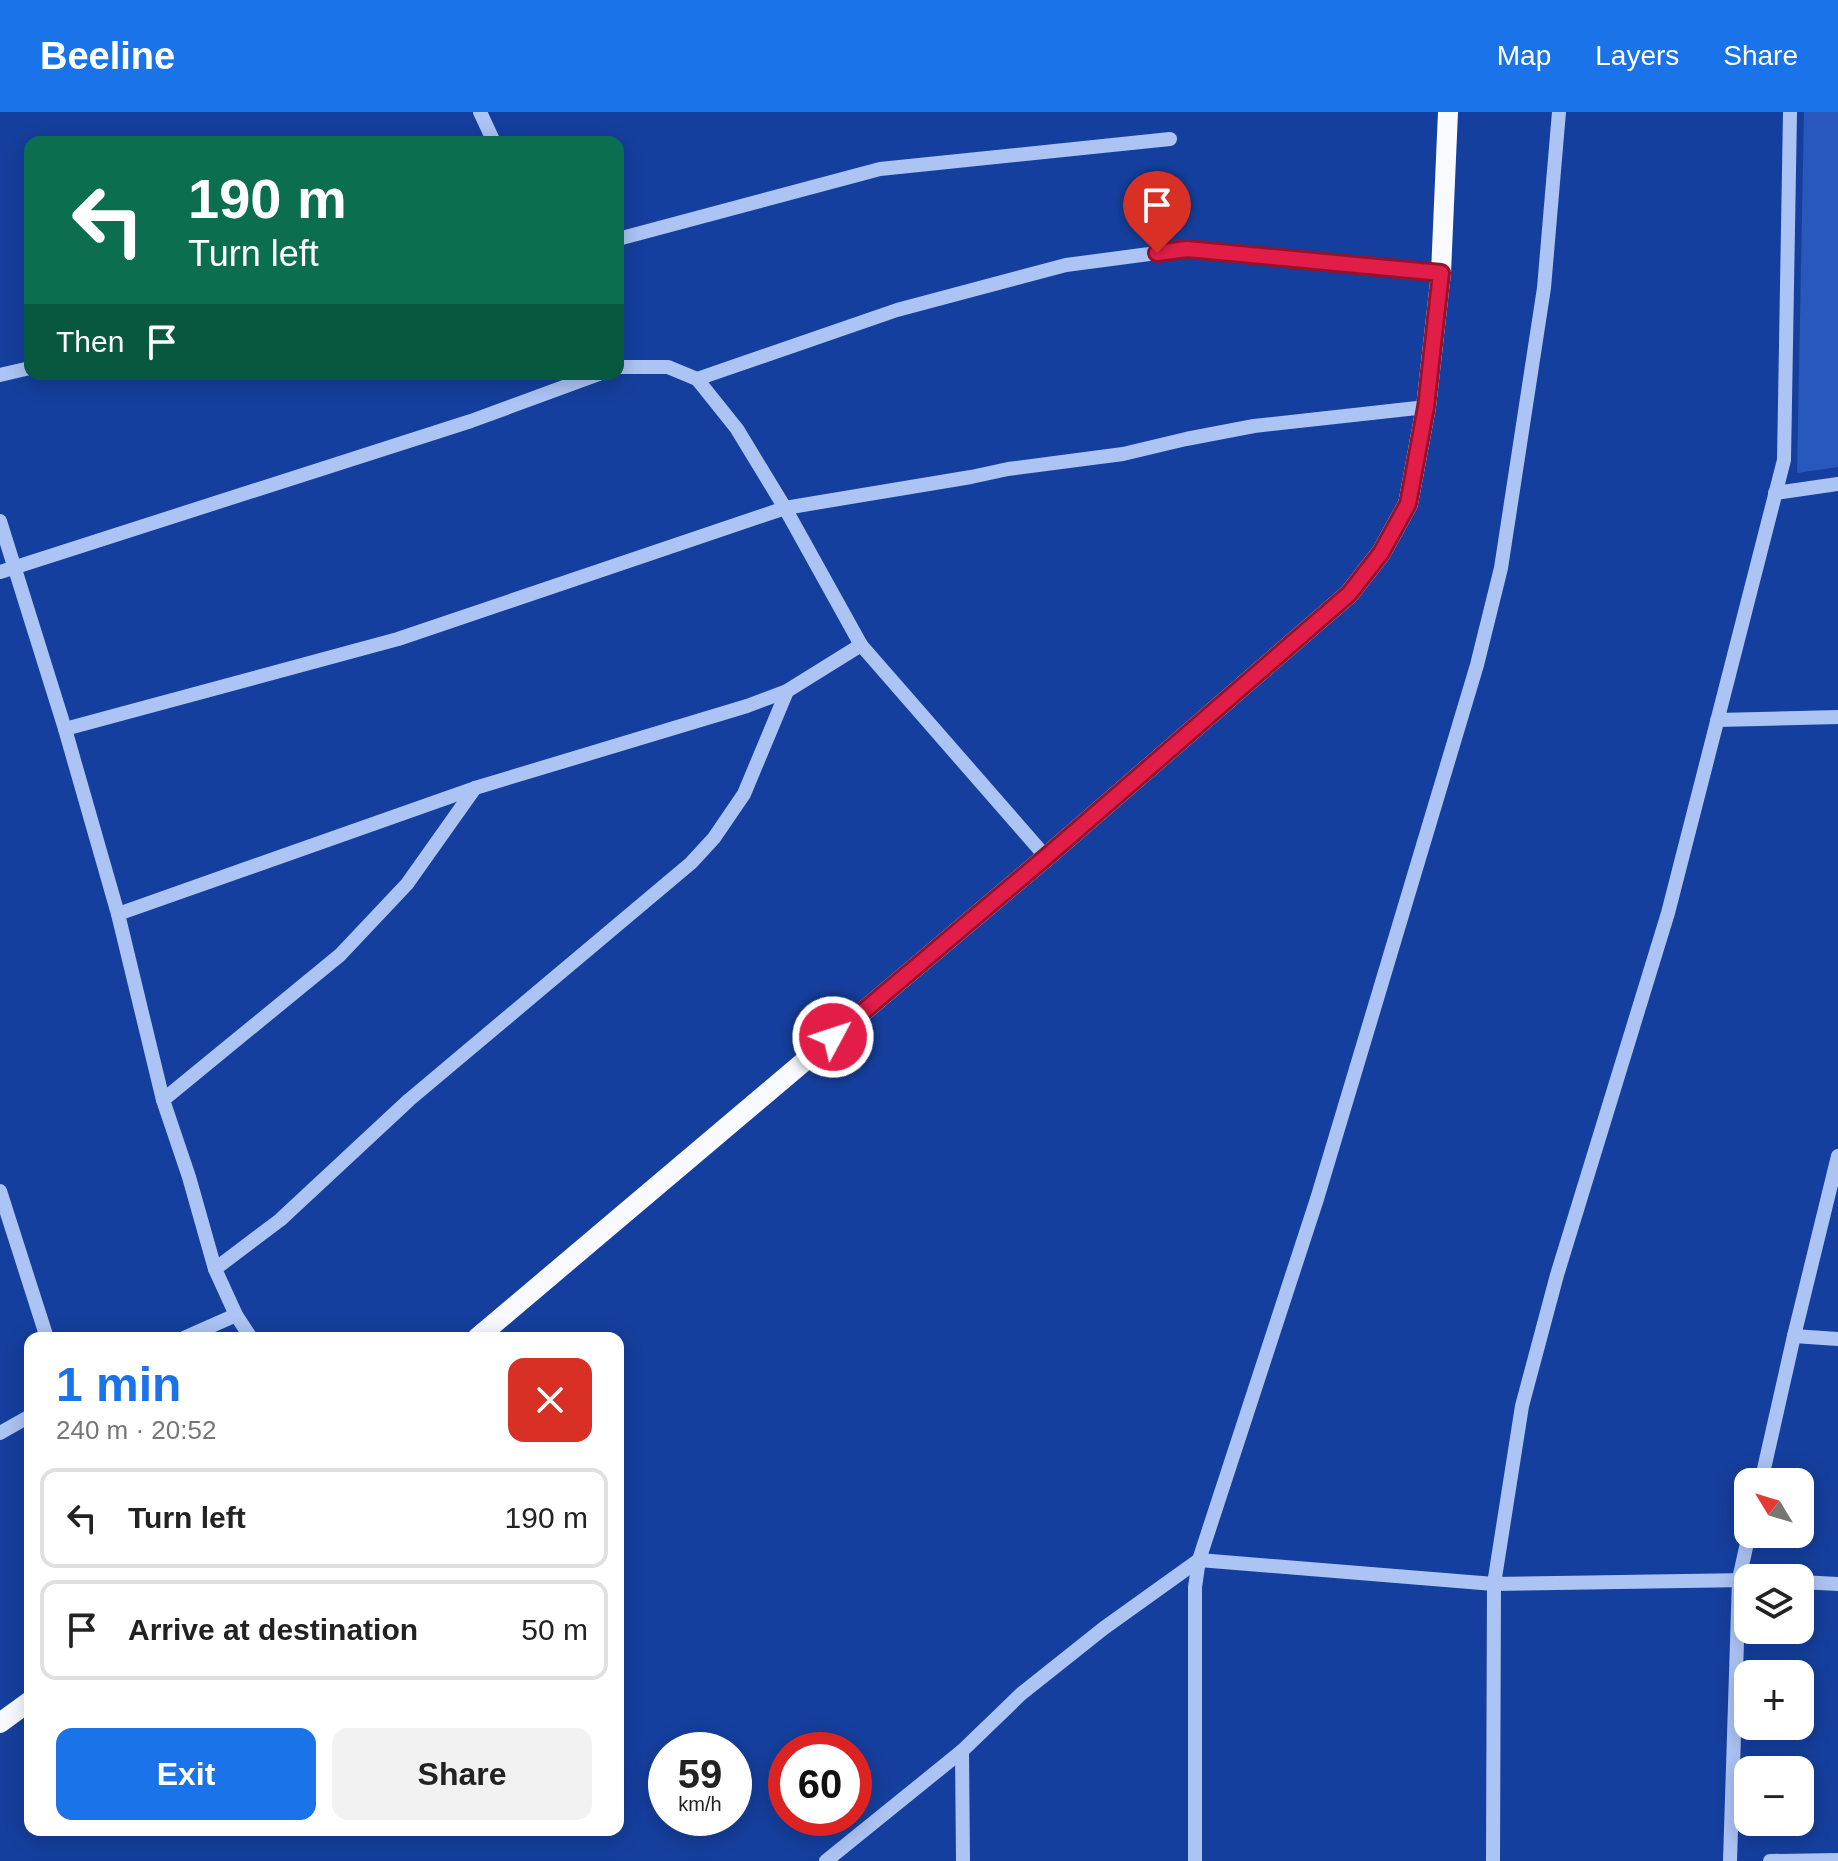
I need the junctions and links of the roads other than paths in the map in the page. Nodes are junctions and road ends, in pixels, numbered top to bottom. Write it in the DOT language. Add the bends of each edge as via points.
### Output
graph roads {
  1 [pos="480,112"];
  2 [pos="1448,112"];
  3 [pos="1559,112"];
  4 [pos="1790,112"];
  5 [pos="491,136"];
  6 [pos="1170,139"];
  7 [pos="624,237"];
  8 [pos="1441,273"];
  9 [pos="624,365"];
  10 [pos="24,369"];
  11 [pos="0,375"];
  12 [pos="697,379"];
  13 [pos="583,380"];
  14 [pos="1426,407"];
  15 [pos="1838,484"];
  16 [pos="1775,493"];
  17 [pos="785,508"];
  18 [pos="0,521"];
  19 [pos="7,570"];
  20 [pos="861,645"];
  21 [pos="787,691"];
  22 [pos="1838,717"];
  23 [pos="1717,720"];
  24 [pos="65,729"];
  25 [pos="475,788"];
  26 [pos="1046,857"];
  27 [pos="118,914"];
  28 [pos="163,1100"];
  29 [pos="1838,1156"];
  30 [pos="0,1191"];
  31 [pos="215,1269"];
  32 [pos="236,1315"];
  33 [pos="45,1332"];
  34 [pos="198,1332"];
  35 [pos="247,1332"];
  36 [pos="484,1332"];
  37 [pos="1794,1336"];
  38 [pos="1838,1339"];
  39 [pos="24,1419"];
  40 [pos="0,1433"];
  41 [pos="1764,1468"];
  42 [pos="1199,1560"];
  43 [pos="1734,1580"];
  44 [pos="1814,1583"];
  45 [pos="1494,1584"];
  46 [pos="1838,1584"];
  47 [pos="1741,1644"];
  48 [pos="24,1705"];
  49 [pos="0,1723"];
  50 [pos="962,1751"];
  51 [pos="1838,1860"];
  52 [pos="826,1861"];
  53 [pos="963,1861"];
  54 [pos="1195,1861"];
  55 [pos="1493,1861"];
  56 [pos="1730,1861"];
  57 [pos="1770,1861"];
  1 -- 5 [label="street"];
  2 -- 8 [label="main road"];
  3 -- 42 [label="street" via="1544,288 1501,568 1477,665 1317,1199"];
  4 -- 16 [label="street" via="1784,460"];
  6 -- 7 [label="street" via="880,169"];
  8 -- 12 [label="street" via="1187,249 1066,265 897,310"];
  8 -- 14 [label="main road"];
  9 -- 12 [label="street" via="668,367"];
  10 -- 11 [label="street"];
  12 -- 17 [label="street" via="737,429"];
  13 -- 19 [label="street"];
  14 -- 17 [label="street" via="1254,426 1123,454"];
  14 -- 26 [label="main road" via="1408,504 1381,553 1349,594"];
  15 -- 16 [label="street"];
  16 -- 23 [label="street"];
  17 -- 20 [label="street"];
  17 -- 24 [label="street" via="398,639"];
  18 -- 19 [label="street"];
  19 -- 24 [label="street"];
  20 -- 21 [label="street"];
  20 -- 26 [label="street"];
  21 -- 25 [label="street"];
  21 -- 31 [label="street" via="744,794 691,863 409,1100 280,1220"];
  22 -- 23 [label="street"];
  23 -- 45 [label="street" via="1668,913 1522,1406"];
  24 -- 27 [label="street"];
  25 -- 27 [label="street"];
  25 -- 28 [label="street" via="407,884 340,955"];
  26 -- 36 [label="main road"];
  27 -- 28 [label="street"];
  28 -- 31 [label="street"];
  29 -- 37 [label="street"];
  30 -- 33 [label="street"];
  31 -- 32 [label="street"];
  32 -- 34 [label="street"];
  32 -- 35 [label="street"];
  37 -- 38 [label="street"];
  37 -- 41 [label="street"];
  39 -- 40 [label="street"];
  42 -- 45 [label="street"];
  42 -- 50 [label="street" via="1021,1694"];
  42 -- 54 [label="street"];
  43 -- 45 [label="street"];
  44 -- 46 [label="street"];
  45 -- 55 [label="street"];
  47 -- 56 [label="street"];
  48 -- 49 [label="main road"];
  50 -- 52 [label="street"];
  50 -- 53 [label="street"];
  51 -- 57 [label="street"];
}
